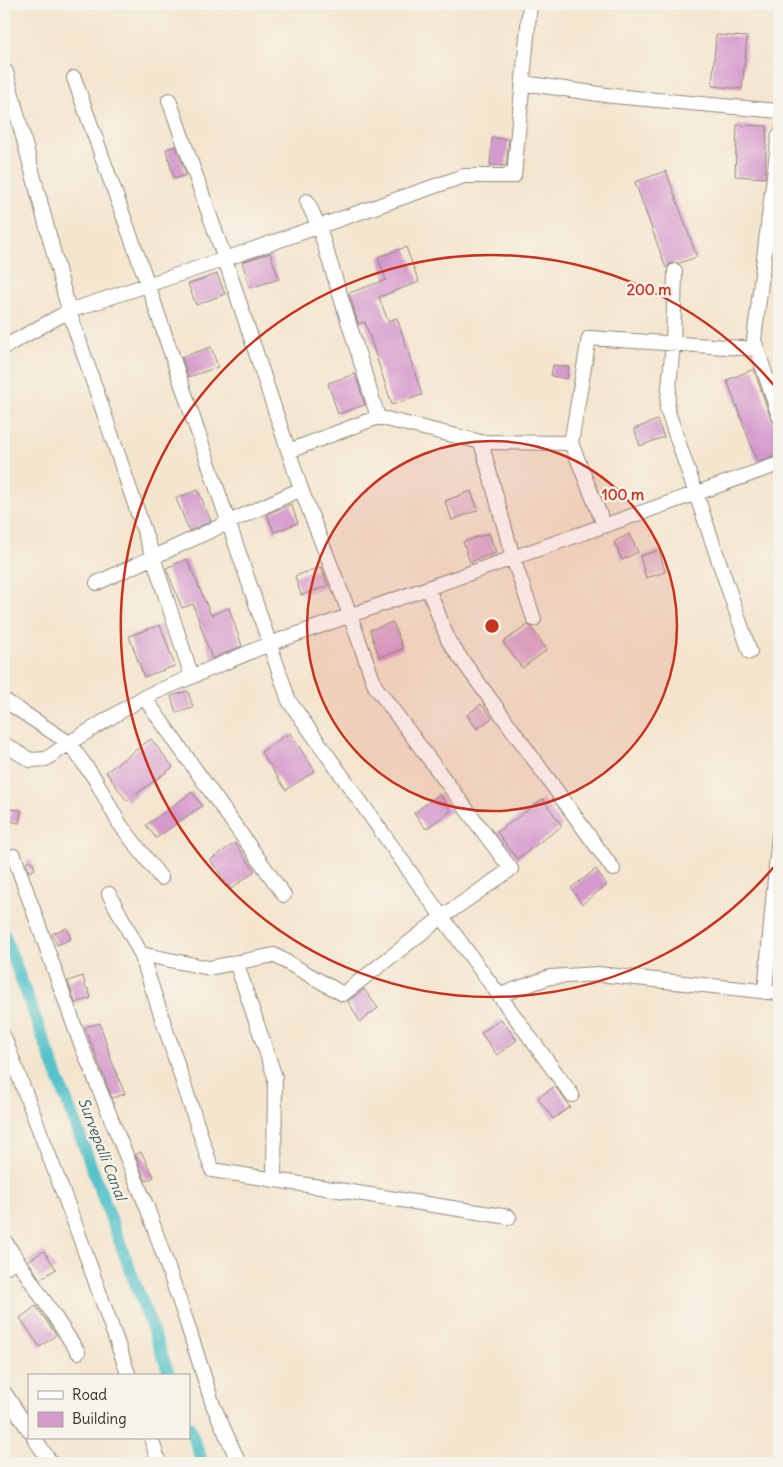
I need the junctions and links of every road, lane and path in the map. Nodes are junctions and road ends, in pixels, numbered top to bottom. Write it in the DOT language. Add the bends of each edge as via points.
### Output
graph roads {
  1 [pos="530,4"];
  2 [pos="6,72"];
  3 [pos="74,78"];
  4 [pos="523,83"];
  5 [pos="169,100"];
  6 [pos="779,111"];
  7 [pos="779,135"];
  8 [pos="306,201"];
  9 [pos="319,227"];
  10 [pos="225,259"];
  11 [pos="674,271"];
  12 [pos="148,285"];
  13 [pos="69,311"];
  14 [pos="673,344"];
  15 [pos="4,347"];
  16 [pos="756,349"];
  17 [pos="779,416"];
  18 [pos="378,417"];
  19 [pos="481,442"];
  20 [pos="572,443"];
  21 [pos="288,450"];
  22 [pos="779,464"];
  23 [pos="302,488"];
  24 [pos="696,493"];
  25 [pos="228,522"];
  26 [pos="604,526"];
  27 [pos="153,557"];
  28 [pos="513,558"];
  29 [pos="97,583"];
  30 [pos="428,588"];
  31 [pos="350,615"];
  32 [pos="534,619"];
  33 [pos="269,644"];
  34 [pos="750,652"];
  35 [pos="192,677"];
  36 [pos="144,697"];
  37 [pos="4,700"];
  38 [pos="69,743"];
  39 [pos="4,744"];
  40 [pos="779,833"];
  41 [pos="14,856"];
  42 [pos="613,870"];
  43 [pos="161,878"];
  44 [pos="109,894"];
  45 [pos="284,895"];
  46 [pos="442,917"];
  47 [pos="141,954"];
  48 [pos="236,962"];
  49 [pos="765,992"];
  50 [pos="779,993"];
  51 [pos="500,995"];
  52 [pos="4,1037"];
  53 [pos="572,1095"];
  54 [pos="274,1180"];
  55 [pos="509,1217"];
  56 [pos="4,1240"];
  57 [pos="17,1259"];
  58 [pos="4,1268"];
  59 [pos="78,1352"];
  60 [pos="129,1374"];
  61 [pos="4,1392"];
  62 [pos="28,1428"];
  63 [pos="35,1440"];
  64 [pos="152,1440"];
  65 [pos="50,1463"];
  66 [pos="159,1463"];
  67 [pos="239,1463"];
  1 -- 4 [label="street"];
  2 -- 13 [label="street"];
  3 -- 12 [label="street"];
  4 -- 6 [label="street" via="613,96"];
  4 -- 9 [label="street" via="514,176 464,176"];
  5 -- 10 [label="street"];
  7 -- 16 [label="street" via="754,340"];
  8 -- 9 [label="street"];
  9 -- 10 [label="street"];
  9 -- 18 [label="street"];
  10 -- 12 [label="street"];
  10 -- 21 [label="street"];
  11 -- 14 [label="street"];
  12 -- 13 [label="street"];
  12 -- 25 [label="street"];
  13 -- 15 [label="street"];
  13 -- 27 [label="street"];
  14 -- 16 [label="street"];
  14 -- 20 [label="street" via="589,338"];
  14 -- 24 [label="street" via="667,409"];
  16 -- 17 [label="street"];
  18 -- 19 [label="street"];
  18 -- 21 [label="street"];
  19 -- 20 [label="street"];
  19 -- 28 [label="street"];
  20 -- 26 [label="street"];
  21 -- 23 [label="street"];
  22 -- 24 [label="street"];
  23 -- 25 [label="street"];
  23 -- 31 [label="street"];
  24 -- 26 [label="street"];
  24 -- 34 [label="street"];
  25 -- 27 [label="street"];
  25 -- 33 [label="street"];
  26 -- 28 [label="street"];
  27 -- 29 [label="street"];
  27 -- 35 [label="street"];
  28 -- 30 [label="street"];
  28 -- 32 [label="street"];
  30 -- 31 [label="street"];
  30 -- 42 [label="street" via="449,642"];
  31 -- 33 [label="street"];
  31 -- 46 [label="street" via="375,686 512,869"];
  33 -- 35 [label="street"];
  33 -- 46 [label="street" via="289,701"];
  35 -- 36 [label="street"];
  36 -- 38 [label="street"];
  36 -- 45 [label="street"];
  37 -- 38 [label="street"];
  38 -- 39 [label="street" via="46,759 30,760"];
  38 -- 43 [label="street" via="95,779 119,823"];
  40 -- 49 [label="street"];
  41 -- 67 [label="street" via="79,1039 148,1210 213,1406"];
  44 -- 47 [label="street"];
  46 -- 48 [label="street" via="343,994 274,955"];
  46 -- 51 [label="street"];
  47 -- 48 [label="street" via="209,968"];
  47 -- 54 [label="street" via="212,1170"];
  48 -- 54 [label="street" via="275,1077"];
  49 -- 50 [label="street"];
  49 -- 51 [label="street" via="598,974 550,977"];
  51 -- 53 [label="street"];
  52 -- 60 [label="street"];
  54 -- 55 [label="street"];
  56 -- 57 [label="street"];
  57 -- 58 [label="street"];
  57 -- 59 [label="street"];
  61 -- 62 [label="street"];
  63 -- 65 [label="street"];
  64 -- 66 [label="street"];
}
